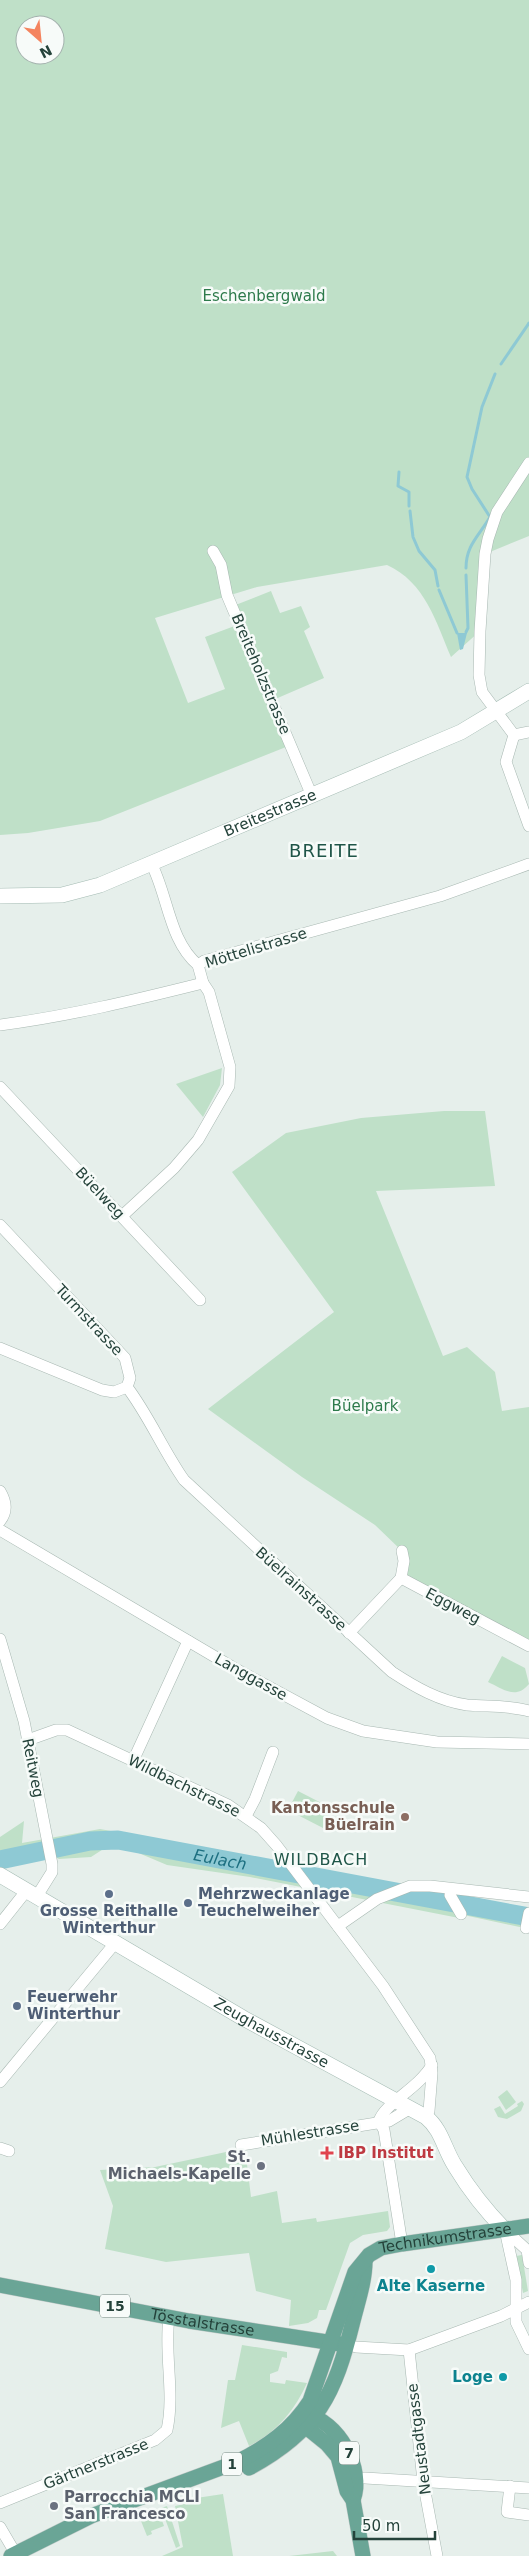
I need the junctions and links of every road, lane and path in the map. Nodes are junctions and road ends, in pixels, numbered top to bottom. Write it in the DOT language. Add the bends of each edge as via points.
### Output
graph roads {
  1 [pos="529,463"];
  2 [pos="213,551"];
  3 [pos="529,691"];
  4 [pos="495,711"];
  5 [pos="529,732"];
  6 [pos="514,735"];
  7 [pos="312,796"];
  8 [pos="529,826"];
  9 [pos="152,863"];
  10 [pos="529,864"];
  11 [pos="0,896"];
  12 [pos="198,965"];
  13 [pos="203,983"];
  14 [pos="0,1025"];
  15 [pos="0,1087"];
  16 [pos="122,1216"];
  17 [pos="0,1225"];
  18 [pos="200,1300"];
  19 [pos="0,1348"];
  20 [pos="127,1387"];
  21 [pos="0,1491"];
  22 [pos="0,1522"];
  23 [pos="0,1530"];
  24 [pos="402,1551"];
  25 [pos="401,1578"];
  26 [pos="349,1632"];
  27 [pos="0,1639"];
  28 [pos="188,1641"];
  29 [pos="529,1646"];
  30 [pos="529,1711"];
  31 [pos="28,1740"];
  32 [pos="529,1744"];
  33 [pos="273,1752"];
  34 [pos="133,1761"];
  35 [pos="246,1816"];
  36 [pos="0,1875"];
  37 [pos="32,1893"];
  38 [pos="450,1895"];
  39 [pos="529,1897"];
  40 [pos="529,1913"];
  41 [pos="461,1914"];
  42 [pos="0,1924"];
  43 [pos="338,1926"];
  44 [pos="526,1928"];
  45 [pos="116,1942"];
  46 [pos="432,2065"];
  47 [pos="0,2082"];
  48 [pos="410,2091"];
  49 [pos="429,2100"];
  50 [pos="402,2105"];
  51 [pos="426,2117"];
  52 [pos="379,2121"];
  53 [pos="241,2145"];
  54 [pos="529,2226"];
  55 [pos="504,2230"];
  56 [pos="402,2244"];
  57 [pos="529,2263"];
  58 [pos="0,2285"];
  59 [pos="529,2302"];
  60 [pos="518,2309"];
  61 [pos="169,2317"];
  62 [pos="345,2345"];
  63 [pos="529,2349"];
  64 [pos="409,2350"];
  65 [pos="307,2419"];
  66 [pos="365,2478"];
  67 [pos="423,2481"];
  68 [pos="510,2486"];
  69 [pos="529,2488"];
  70 [pos="0,2503"];
  71 [pos="529,2515"];
  72 [pos="0,2527"];
  73 [pos="14,2555"];
  74 [pos="363,2556"];
  75 [pos="437,2556"];
  1 -- 4 [label="street" via="497,512 485,554 479,675 482,692"];
  2 -- 7 [label="street, Breiteholzstrasse" via="221,564 227,595"];
  3 -- 4 [label="street, Breitestrasse"];
  4 -- 6 [label="street"];
  4 -- 7 [label="street, Breitestrasse" via="461,732"];
  5 -- 6 [label="street"];
  6 -- 8 [label="street" via="506,762"];
  7 -- 9 [label="street, Breitestrasse"];
  9 -- 11 [label="street, Breitestrasse" via="85,890 62,895"];
  9 -- 12 [label="street" via="174,927 190,959"];
  10 -- 12 [label="street, Möttelistrasse" via="440,896"];
  12 -- 13 [label="street, Möttelistrasse"];
  13 -- 14 [label="street, Möttelistrasse" via="121,1004"];
  13 -- 16 [label="street" via="209,992 230,1067 229,1086 198,1140 174,1168"];
  15 -- 16 [label="street, Büelweg"];
  16 -- 18 [label="street, Büelweg"];
  17 -- 20 [label="street, Turmstrasse" via="125,1358 130,1378"];
  19 -- 20 [label="street" via="102,1390 114,1392"];
  20 -- 26 [label="street, Büelrainstrasse" via="145,1410 184,1480"];
  21 -- 22 [label="street" via="6,1503"];
  23 -- 28 [label="street, Langgasse"];
  24 -- 25 [label="street"];
  25 -- 26 [label="street"];
  25 -- 29 [label="street, Eggweg"];
  26 -- 30 [label="street, Büelrainstrasse" via="392,1672 429,1694 467,1705 511,1706"];
  27 -- 31 [label="street, Reitweg"];
  28 -- 32 [label="street, Langgasse" via="326,1718 364,1731 437,1742"];
  28 -- 34 [label="street"];
  31 -- 34 [label="street, Wildbachstrasse" via="56,1730 67,1730"];
  31 -- 37 [label="street, Reitweg" via="52,1872"];
  33 -- 35 [label="street"];
  34 -- 35 [label="street, Wildbachstrasse"];
  35 -- 43 [label="street, Wildbachstrasse" via="261,1828"];
  36 -- 37 [label="street, Zeughausstrasse"];
  37 -- 42 [label="street, Reitweg"];
  37 -- 45 [label="street, Zeughausstrasse"];
  38 -- 41 [label="street"];
  39 -- 43 [label="street" via="410,1886 377,1899"];
  40 -- 44 [label="street"];
  43 -- 46 [label="street, Wildbachstrasse" via="409,2024"];
  45 -- 47 [label="street"];
  45 -- 50 [label="street, Zeughausstrasse" via="243,2018"];
  46 -- 48 [label="street"];
  46 -- 49 [label="street"];
  48 -- 49 [label="street" via="425,2089"];
  48 -- 50 [label="street"];
  49 -- 51 [label="street"];
  50 -- 51 [label="street, Zeughausstrasse"];
  50 -- 52 [label="street, Mühlestrasse" via="389,2121"];
  51 -- 55 [label="street, Zeughausstrasse" via="436,2127 454,2165 483,2207"];
  52 -- 53 [label="street, Mühlestrasse"];
  52 -- 56 [label="street" via="384,2130"];
  54 -- 55 [label="main road, Technikumstrasse / 1"];
  55 -- 56 [label="main road, Technikumstrasse / 1"];
  55 -- 57 [label="street" via="527,2250"];
  55 -- 60 [label="street" via="516,2280"];
  56 -- 62 [label="main road, Technikumstrasse / 1" via="381,2248 366,2260"];
  58 -- 61 [label="main road, Tösstalstrasse / 15"];
  59 -- 60 [label="street, Tösstalstrasse"];
  60 -- 63 [label="street" via="516,2322"];
  60 -- 64 [label="street, Tösstalstrasse"];
  61 -- 62 [label="main road, Tösstalstrasse / 15"];
  61 -- 70 [label="street, Gärtnerstrasse" via="170,2412 167,2430 155,2440"];
  62 -- 64 [label="street, Tösstalstrasse"];
  62 -- 65 [label="main road, 1" via="333,2386"];
  64 -- 67 [label="street, Neustadtgasse"];
  65 -- 73 [label="main road, 1" via="255,2453 91,2516"];
  65 -- 74 [label="main road, 7" via="334,2434 351,2455 358,2488 353,2500"];
  66 -- 67 [label="street"];
  67 -- 68 [label="street"];
  67 -- 75 [label="street, Neustadtgasse"];
  68 -- 69 [label="street"];
  68 -- 71 [label="street" via="508,2512"];
  72 -- 73 [label="street"];
}
